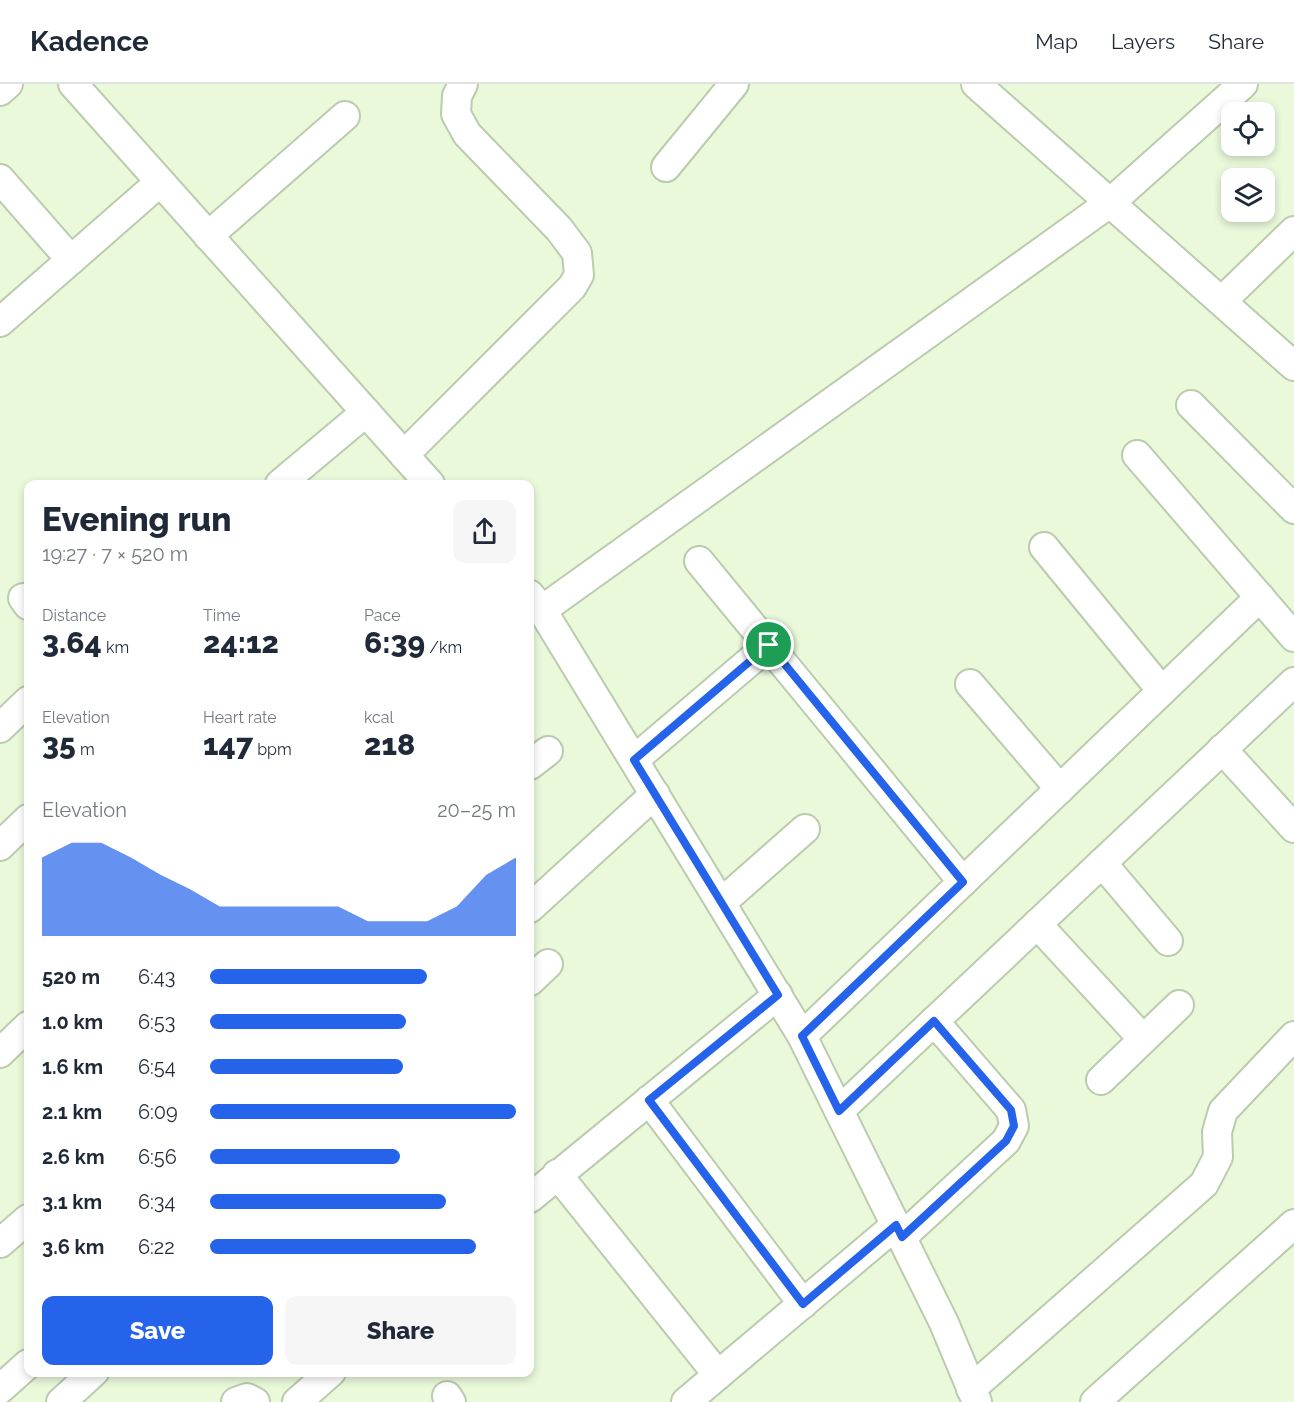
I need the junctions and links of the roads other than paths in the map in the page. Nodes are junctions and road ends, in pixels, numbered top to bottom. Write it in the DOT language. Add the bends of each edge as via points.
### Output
graph roads {
  1 [pos="8,84"];
  2 [pos="73,84"];
  3 [pos="463,84"];
  4 [pos="734,84"];
  5 [pos="976,84"];
  6 [pos="1243,84"];
  7 [pos="0,91"];
  8 [pos="345,116"];
  9 [pos="666,167"];
  10 [pos="0,179"];
  11 [pos="160,182"];
  12 [pos="1112,202"];
  13 [pos="1294,231"];
  14 [pos="208,236"];
  15 [pos="71,260"];
  16 [pos="1222,301"];
  17 [pos="0,322"];
  18 [pos="1294,366"];
  19 [pos="1191,405"];
  20 [pos="366,412"];
  21 [pos="404,455"];
  22 [pos="1137,455"];
  23 [pos="285,480"];
  24 [pos="424,480"];
  25 [pos="1294,509"];
  26 [pos="1044,547"];
  27 [pos="699,561"];
  28 [pos="1260,597"];
  29 [pos="534,599"];
  30 [pos="534,602"];
  31 [pos="1294,637"];
  32 [pos="769,645"];
  33 [pos="1294,682"];
  34 [pos="970,684"];
  35 [pos="1162,691"];
  36 [pos="24,705"];
  37 [pos="0,728"];
  38 [pos="1222,749"];
  39 [pos="634,760"];
  40 [pos="1060,789"];
  41 [pos="655,794"];
  42 [pos="24,823"];
  43 [pos="1294,828"];
  44 [pos="805,829"];
  45 [pos="0,846"];
  46 [pos="1102,863"];
  47 [pos="963,882"];
  48 [pos="721,903"];
  49 [pos="534,904"];
  50 [pos="1037,924"];
  51 [pos="1168,941"];
  52 [pos="778,995"];
  53 [pos="1179,1005"];
  54 [pos="934,1021"];
  55 [pos="24,1030"];
  56 [pos="802,1036"];
  57 [pos="1294,1036"];
  58 [pos="1143,1039"];
  59 [pos="0,1053"];
  60 [pos="1101,1080"];
  61 [pos="649,1100"];
  62 [pos="839,1111"];
  63 [pos="557,1174"];
  64 [pos="534,1194"];
  65 [pos="24,1223"];
  66 [pos="1293,1227"];
  67 [pos="899,1231"];
  68 [pos="0,1243"];
  69 [pos="803,1304"];
  70 [pos="24,1368"];
  71 [pos="718,1375"];
  72 [pos="88,1377"];
  73 [pos="320,1377"];
  74 [pos="0,1389"];
  75 [pos="974,1396"];
  76 [pos="61,1402"];
  77 [pos="237,1402"];
  78 [pos="255,1402"];
  79 [pos="297,1402"];
  80 [pos="686,1402"];
  81 [pos="1095,1402"];
  1 -- 7 [label="street"];
  2 -- 11 [label="street"];
  3 -- 21 [label="street" via="457,96 456,114 467,134 559,229 577,253 579,275 572,288"];
  4 -- 9 [label="street"];
  5 -- 12 [label="street"];
  6 -- 12 [label="street"];
  8 -- 14 [label="street"];
  10 -- 15 [label="street"];
  11 -- 14 [label="street"];
  11 -- 15 [label="street"];
  12 -- 16 [label="street"];
  12 -- 29 [label="street"];
  13 -- 16 [label="street"];
  14 -- 20 [label="street"];
  15 -- 17 [label="street"];
  16 -- 18 [label="street"];
  19 -- 25 [label="street"];
  20 -- 21 [label="street"];
  20 -- 23 [label="street"];
  21 -- 24 [label="street"];
  22 -- 28 [label="street"];
  26 -- 35 [label="street"];
  27 -- 32 [label="street"];
  28 -- 31 [label="street"];
  28 -- 35 [label="street"];
  30 -- 39 [label="street"];
  32 -- 39 [label="street"];
  32 -- 47 [label="street"];
  33 -- 38 [label="street"];
  34 -- 40 [label="street"];
  35 -- 40 [label="street"];
  36 -- 37 [label="street"];
  38 -- 43 [label="street"];
  38 -- 46 [label="street"];
  39 -- 41 [label="street"];
  40 -- 47 [label="street"];
  41 -- 48 [label="street"];
  41 -- 49 [label="street"];
  42 -- 45 [label="street"];
  44 -- 48 [label="street"];
  46 -- 50 [label="street"];
  46 -- 51 [label="street"];
  47 -- 56 [label="street"];
  48 -- 52 [label="street"];
  50 -- 54 [label="street"];
  50 -- 58 [label="street"];
  52 -- 56 [label="street"];
  52 -- 61 [label="street"];
  53 -- 58 [label="street"];
  54 -- 62 [label="street"];
  54 -- 67 [label="street" via="1011,1110 1014,1126 1006,1141"];
  55 -- 59 [label="street"];
  56 -- 62 [label="street"];
  57 -- 75 [label="street" via="1222,1111 1217,1132 1218,1157 1204,1184"];
  58 -- 60 [label="street"];
  61 -- 63 [label="street"];
  61 -- 69 [label="street"];
  62 -- 67 [label="street"];
  63 -- 64 [label="street"];
  63 -- 71 [label="street"];
  65 -- 68 [label="street"];
  66 -- 81 [label="street"];
  67 -- 69 [label="street"];
  67 -- 75 [label="street"];
  69 -- 71 [label="street"];
  70 -- 74 [label="street"];
  71 -- 80 [label="street"];
  72 -- 76 [label="street"];
  73 -- 79 [label="street"];
  77 -- 78 [label="street" via="247,1398"];
}
